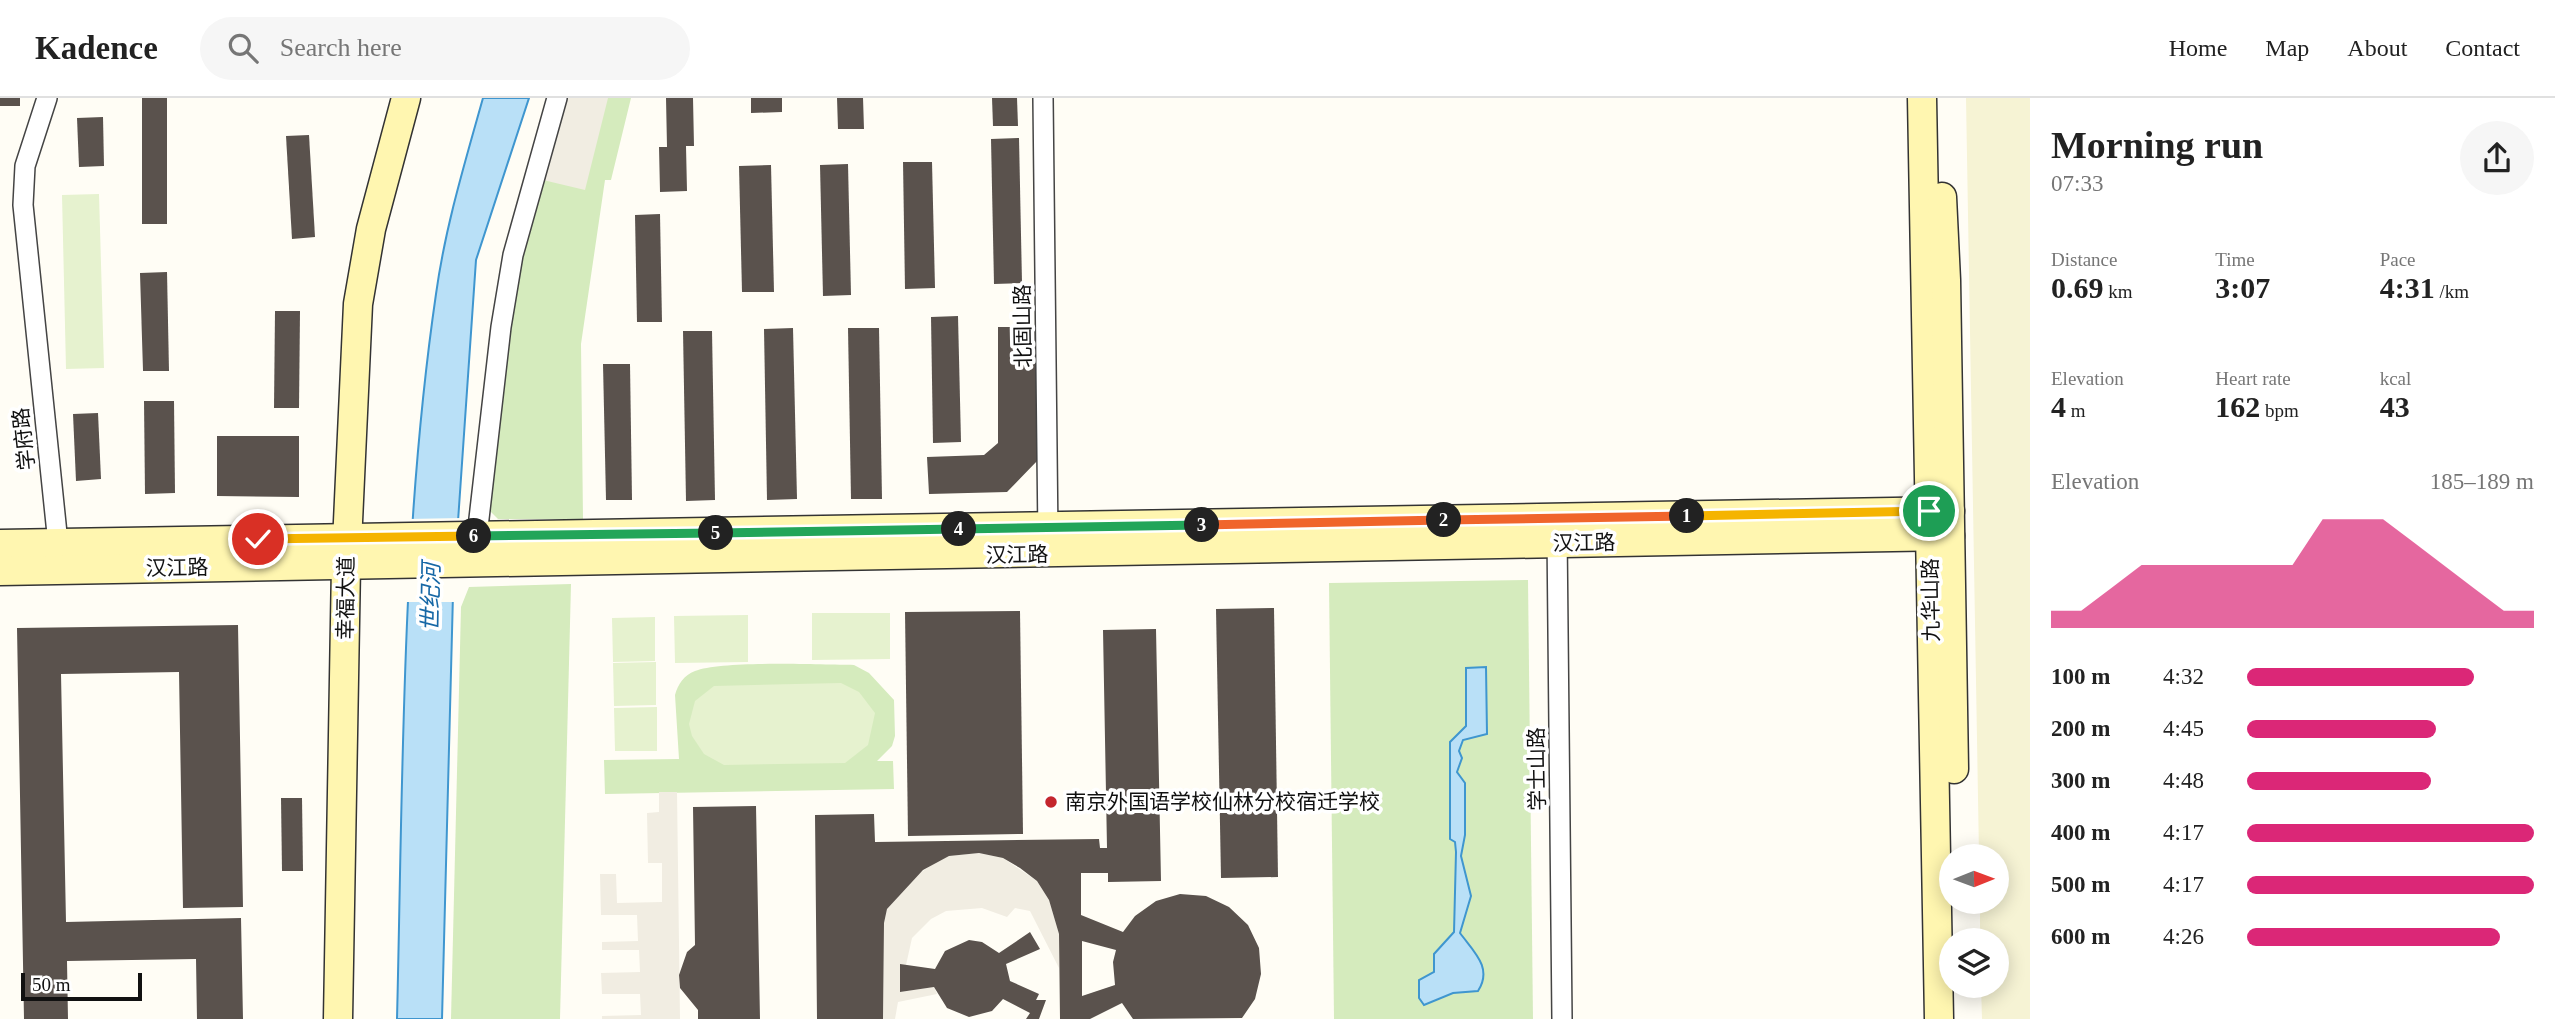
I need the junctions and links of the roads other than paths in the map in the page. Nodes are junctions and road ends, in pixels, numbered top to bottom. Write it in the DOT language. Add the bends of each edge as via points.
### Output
graph roads {
  1 [pos="47,98"];
  2 [pos="406,98"];
  3 [pos="423,98"];
  4 [pos="557,98"];
  5 [pos="1043,98"];
  6 [pos="1922,98"];
  7 [pos="1941,98"];
  8 [pos="1940,523"];
  9 [pos="1557,531"];
  10 [pos="1048,541"];
  11 [pos="0,544"];
  12 [pos="469,545"];
  13 [pos="356,551"];
  14 [pos="59,556"];
  15 [pos="0,571"];
  16 [pos="1954,844"];
  17 [pos="1957,998"];
  18 [pos="338,1019"];
  19 [pos="356,1019"];
  20 [pos="1562,1019"];
  21 [pos="1939,1019"];
  22 [pos="1958,1019"];
  1 -- 14 [label="street, 学府路" via="25,166 23,205"];
  2 -- 13 [label="street, 幸福大道" via="371,229 358,304"];
  3 -- 13 [label="street, 幸福大道" via="388,234 375,325"];
  4 -- 12 [label="street" via="513,255"];
  5 -- 10 [label="street, 北固山路"];
  6 -- 8 [label="street, 九华山路"];
  7 -- 8 [label="street, 九华山路"];
  8 -- 9 [label="street, 汉江路"];
  8 -- 16 [label="street, 九华山路"];
  8 -- 21 [label="street, 九华山路"];
  9 -- 10 [label="street, 汉江路"];
  9 -- 20 [label="street, 学士山路"];
  10 -- 12 [label="street, 汉江路"];
  11 -- 14 [label="street, 汉江路"];
  12 -- 13 [label="street, 汉江路"];
  13 -- 14 [label="street, 汉江路"];
  13 -- 18 [label="street, 幸福大道"];
  13 -- 19 [label="street, 幸福大道"];
  14 -- 15 [label="street, 汉江路"];
  17 -- 22 [label="street"];
}
